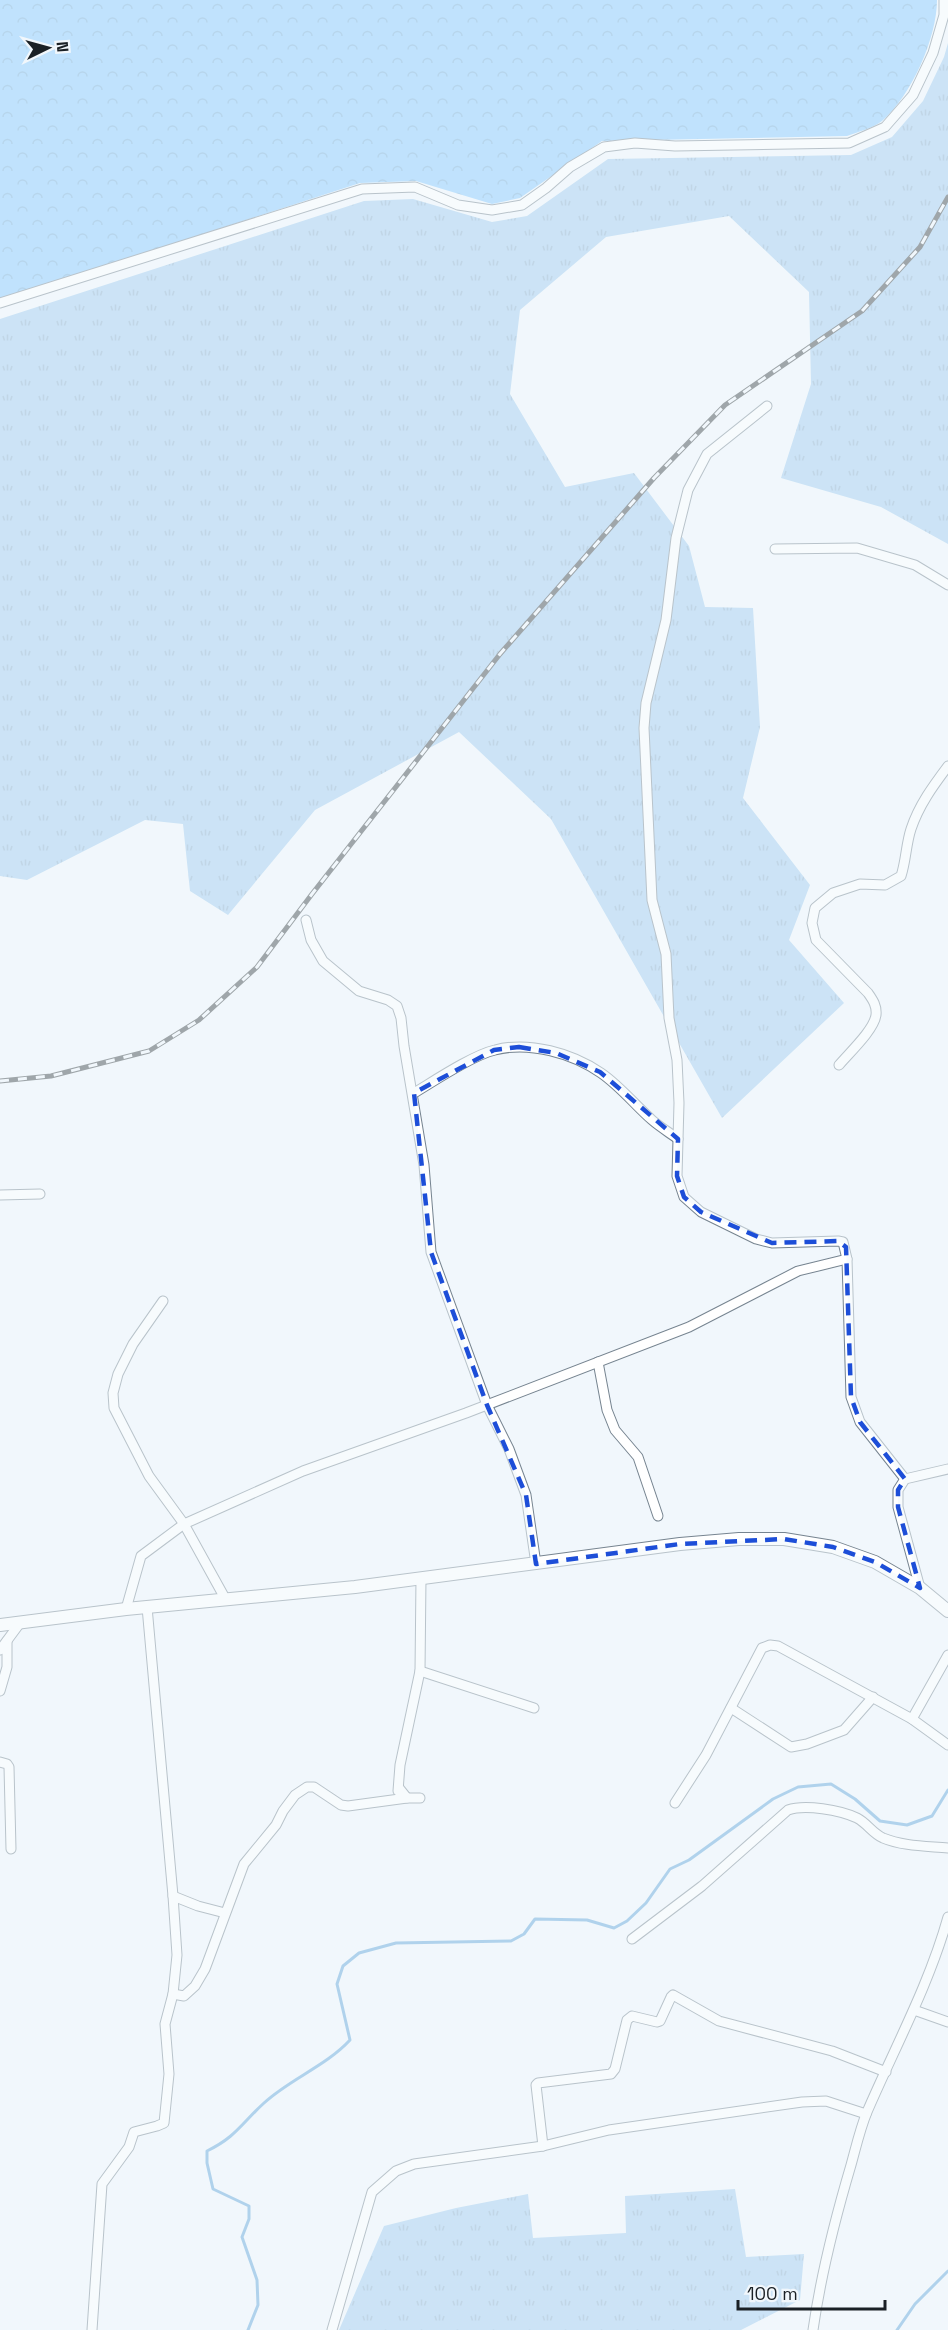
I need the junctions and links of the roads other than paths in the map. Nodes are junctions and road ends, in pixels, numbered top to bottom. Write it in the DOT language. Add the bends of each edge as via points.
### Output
graph roads {
  1 [pos="944,0"];
  2 [pos="0,303"];
  3 [pos="767,406"];
  4 [pos="775,549"];
  5 [pos="948,585"];
  6 [pos="948,766"];
  7 [pos="306,920"];
  8 [pos="839,1065"];
  9 [pos="414,1093"];
  10 [pos="678,1139"];
  11 [pos="40,1194"];
  12 [pos="0,1195"];
  13 [pos="847,1259"];
  14 [pos="163,1301"];
  15 [pos="598,1362"];
  16 [pos="487,1405"];
  17 [pos="948,1469"];
  18 [pos="905,1479"];
  19 [pos="658,1516"];
  20 [pos="184,1524"];
  21 [pos="536,1564"];
  22 [pos="421,1578"];
  23 [pos="920,1588"];
  24 [pos="226,1600"];
  25 [pos="147,1607"];
  26 [pos="126,1609"];
  27 [pos="948,1611"];
  28 [pos="20,1623"];
  29 [pos="0,1625"];
  30 [pos="7,1641"];
  31 [pos="0,1650"];
  32 [pos="948,1655"];
  33 [pos="420,1671"];
  34 [pos="0,1691"];
  35 [pos="873,1697"];
  36 [pos="534,1708"];
  37 [pos="731,1708"];
  38 [pos="912,1719"];
  39 [pos="948,1745"];
  40 [pos="0,1762"];
  41 [pos="399,1788"];
  42 [pos="408,1798"];
  43 [pos="420,1798"];
  44 [pos="396,1799"];
  45 [pos="675,1803"];
  46 [pos="948,1848"];
  47 [pos="11,1849"];
  48 [pos="173,1896"];
  49 [pos="225,1913"];
  50 [pos="948,1917"];
  51 [pos="632,1939"];
  52 [pos="173,1994"];
  53 [pos="914,2010"];
  54 [pos="948,2022"];
  55 [pos="886,2072"];
  56 [pos="866,2114"];
  57 [pos="543,2146"];
  58 [pos="92,2330"];
  59 [pos="332,2330"];
  60 [pos="813,2330"];
  1 -- 2 [label="street" via="944,15 933,53 913,95 885,128 849,143 635,143 604,147 570,167 522,205 492,210 458,205 415,187 362,189"];
  3 -- 10 [label="street" via="707,454 687,490 676,538 666,620 646,703 652,900 666,954 669,1018 677,1060"];
  4 -- 5 [label="street" via="857,548 915,565"];
  6 -- 8 [label="street" via="918,813 901,876 885,885 860,884 833,893 815,908 812,923 816,940 875,1004 876,1016 871,1027"];
  7 -- 9 [label="street" via="323,961 359,991 397,1006"];
  9 -- 10 [label="street" via="494,1050 536,1048 600,1072"];
  9 -- 16 [label="street" via="431,1251"];
  10 -- 13 [label="street" via="677,1176 684,1197 701,1212 772,1243 838,1240 846,1247"];
  11 -- 12 [label="street"];
  13 -- 15 [label="street" via="798,1271 688,1327"];
  13 -- 18 [label="street" via="851,1397 860,1422"];
  14 -- 20 [label="street" via="117,1374 114,1408 148,1476"];
  15 -- 16 [label="street"];
  15 -- 19 [label="street" via="607,1410 615,1430 638,1457"];
  16 -- 20 [label="street" via="303,1471"];
  16 -- 21 [label="street" via="526,1495"];
  17 -- 18 [label="street"];
  18 -- 23 [label="street" via="898,1490 898,1507"];
  20 -- 24 [label="street"];
  20 -- 26 [label="street" via="141,1556"];
  21 -- 22 [label="street"];
  21 -- 23 [label="street" via="680,1544 784,1539 833,1547 875,1562"];
  22 -- 24 [label="street"];
  22 -- 33 [label="street"];
  23 -- 27 [label="street"];
  24 -- 25 [label="street"];
  25 -- 26 [label="street"];
  25 -- 48 [label="street"];
  26 -- 28 [label="street"];
  28 -- 29 [label="street"];
  28 -- 30 [label="street"];
  30 -- 31 [label="street"];
  30 -- 34 [label="street" via="7,1667"];
  32 -- 38 [label="street"];
  33 -- 36 [label="street"];
  33 -- 41 [label="street" via="400,1765"];
  35 -- 37 [label="street" via="844,1730 791,1747"];
  35 -- 37 [label="street" via="770,1645 762,1648"];
  35 -- 38 [label="street"];
  37 -- 45 [label="street"];
  38 -- 39 [label="street"];
  40 -- 47 [label="street" via="9,1767"];
  41 -- 42 [label="street"];
  41 -- 44 [label="street"];
  42 -- 43 [label="street"];
  42 -- 44 [label="street"];
  44 -- 49 [label="street" via="348,1806 314,1787 295,1795 244,1864"];
  46 -- 51 [label="street" via="884,1839 856,1818 798,1807 788,1810 702,1886"];
  48 -- 49 [label="street"];
  48 -- 52 [label="street" via="177,1955"];
  49 -- 52 [label="street" via="214,1948 195,1986 184,1996"];
  50 -- 53 [label="street"];
  52 -- 58 [label="street" via="165,2024 169,2074 164,2122 134,2132 129,2147 102,2184"];
  53 -- 54 [label="street"];
  53 -- 55 [label="street"];
  55 -- 56 [label="street"];
  55 -- 57 [label="street" via="832,2051 719,2021 673,1995 660,2021 636,2016 627,2020 611,2074 536,2085"];
  56 -- 57 [label="street" via="826,2101 802,2102 609,2130"];
  56 -- 60 [label="street" via="838,2206"];
  57 -- 59 [label="street" via="414,2164 382,2181 372,2192"];
}
